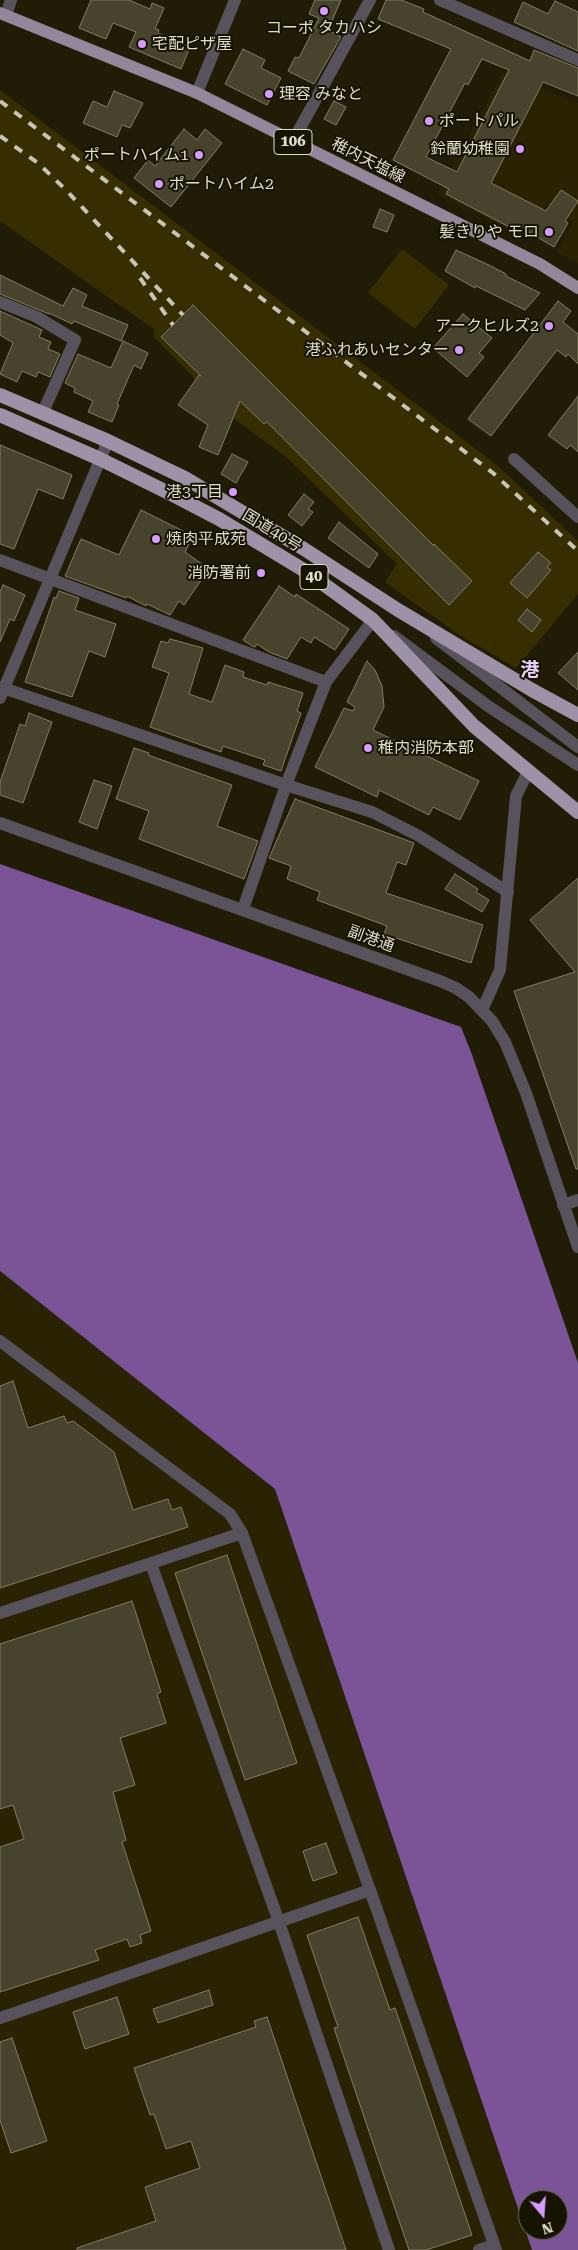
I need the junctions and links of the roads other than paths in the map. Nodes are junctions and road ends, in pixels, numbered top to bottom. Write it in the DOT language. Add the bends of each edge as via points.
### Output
graph roads {
  1 [pos="11,0"];
  2 [pos="234,0"];
  3 [pos="370,0"];
  4 [pos="440,0"];
  5 [pos="3,14"];
  6 [pos="578,60"];
  7 [pos="197,93"];
  8 [pos="293,141"];
  9 [pos="578,288"];
  10 [pos="0,302"];
  11 [pos="0,395"];
  12 [pos="43,412"];
  13 [pos="0,415"];
  14 [pos="108,440"];
  15 [pos="100,458"];
  16 [pos="514,459"];
  17 [pos="578,517"];
  18 [pos="0,560"];
  19 [pos="48,579"];
  20 [pos="398,610"];
  21 [pos="373,620"];
  22 [pos="326,682"];
  23 [pos="1,691"];
  24 [pos="578,715"];
  25 [pos="578,747"];
  26 [pos="578,765"];
  27 [pos="528,772"];
  28 [pos="286,785"];
  29 [pos="578,812"];
  30 [pos="0,822"];
  31 [pos="508,892"];
  32 [pos="243,909"];
  33 [pos="482,1010"];
  34 [pos="578,1200"];
  35 [pos="564,1205"];
  36 [pos="578,1247"];
  37 [pos="0,1341"];
  38 [pos="242,1534"];
  39 [pos="151,1564"];
  40 [pos="0,1613"];
  41 [pos="370,1890"];
  42 [pos="279,1922"];
  43 [pos="0,2018"];
  44 [pos="495,2247"];
  45 [pos="389,2250"];
  46 [pos="479,2250"];
  1 -- 5 [label="street"];
  2 -- 7 [label="street"];
  3 -- 8 [label="street"];
  4 -- 6 [label="street"];
  5 -- 7 [label="main road, 稚内天塩線 / 106"];
  7 -- 8 [label="main road, 稚内天塩線 / 106"];
  8 -- 9 [label="main road, 稚内天塩線 / 106" via="540,264"];
  10 -- 12 [label="street" via="75,340"];
  11 -- 12 [label="highway, 国道40号 / 40"];
  12 -- 14 [label="highway, 国道40号 / 40"];
  13 -- 15 [label="highway, 国道40号 / 40"];
  14 -- 15 [label="street"];
  14 -- 20 [label="highway, 国道40号 / 40" via="235,507"];
  15 -- 19 [label="street"];
  15 -- 21 [label="highway, 国道40号 / 40" via="219,519 307,572"];
  16 -- 17 [label="street"];
  18 -- 19 [label="street"];
  19 -- 22 [label="street"];
  19 -- 23 [label="street"];
  20 -- 24 [label="highway, 国道40号 / 40"];
  20 -- 25 [label="street"];
  21 -- 22 [label="street"];
  21 -- 26 [label="street" via="488,706"];
  21 -- 27 [label="highway, 国道40号 / 40" via="474,726"];
  22 -- 28 [label="street"];
  23 -- 28 [label="street"];
  27 -- 29 [label="highway, 国道40号 / 40"];
  27 -- 31 [label="street" via="516,796"];
  28 -- 31 [label="street" via="372,812 419,836"];
  28 -- 32 [label="street"];
  30 -- 32 [label="street, 副港通"];
  31 -- 33 [label="street" via="500,970"];
  32 -- 33 [label="street, 副港通" via="440,981 456,988"];
  33 -- 35 [label="street, 副港通" via="492,1021 514,1063"];
  34 -- 35 [label="street"];
  35 -- 36 [label="street, 副港通"];
  37 -- 38 [label="street" via="230,1514"];
  38 -- 39 [label="street"];
  38 -- 41 [label="street"];
  39 -- 40 [label="street"];
  39 -- 42 [label="street"];
  41 -- 42 [label="street"];
  41 -- 44 [label="street"];
  42 -- 43 [label="street"];
  42 -- 45 [label="street"];
  44 -- 46 [label="street"];
}
